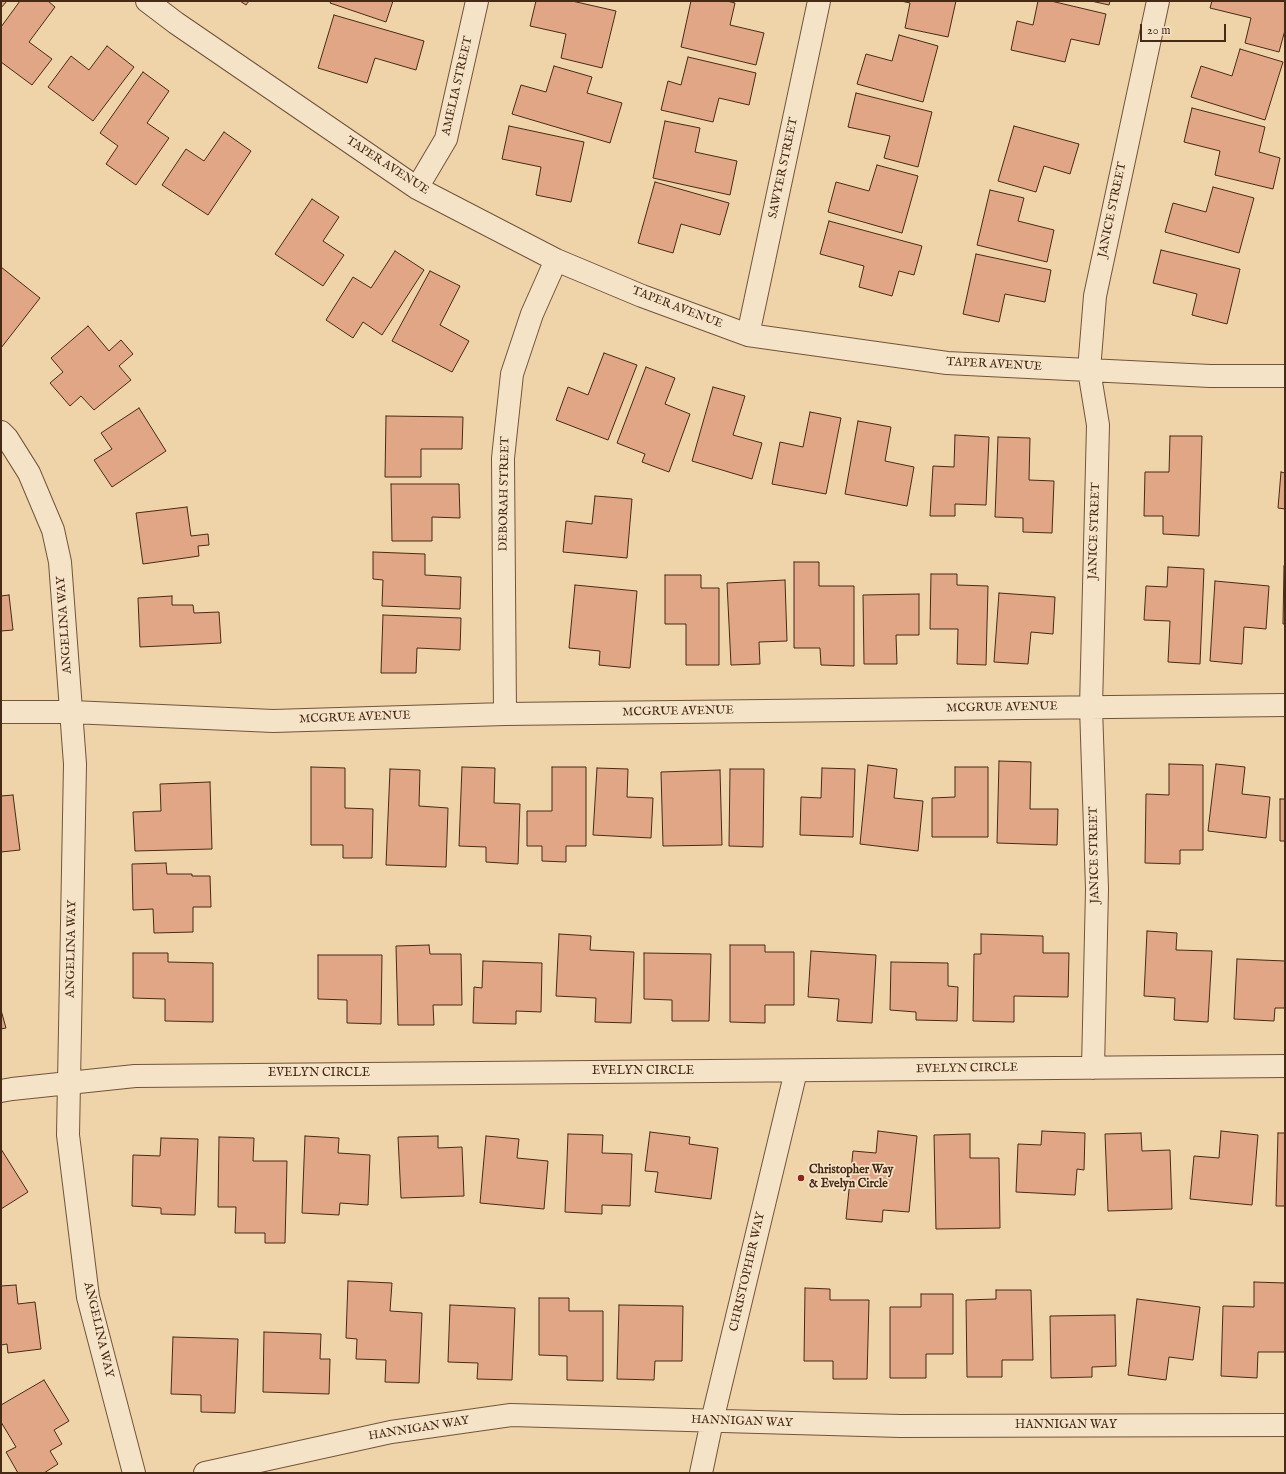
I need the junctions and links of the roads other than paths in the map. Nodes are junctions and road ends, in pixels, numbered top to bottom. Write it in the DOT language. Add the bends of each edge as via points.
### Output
graph roads {
  1 [pos="147,1"];
  2 [pos="478,1"];
  3 [pos="819,1"];
  4 [pos="1158,1"];
  5 [pos="417,188"];
  6 [pos="556,260"];
  7 [pos="748,335"];
  8 [pos="1089,370"];
  9 [pos="1285,376"];
  10 [pos="1,432"];
  11 [pos="1285,705"];
  12 [pos="1091,707"];
  13 [pos="1,712"];
  14 [pos="72,712"];
  15 [pos="505,714"];
  16 [pos="1285,1066"];
  17 [pos="1093,1068"];
  18 [pos="796,1071"];
  19 [pos="70,1083"];
  20 [pos="1,1091"];
  21 [pos="712,1421"];
  22 [pos="1285,1425"];
  23 [pos="134,1473"];
  24 [pos="205,1473"];
  25 [pos="701,1473"];
  1 -- 5 [label="street, TAPER AVENUE"];
  2 -- 5 [label="street, AMELIA STREET" via="446,139"];
  3 -- 7 [label="street, SAWYER STREET"];
  4 -- 8 [label="street, JANICE STREET" via="1095,296"];
  5 -- 6 [label="street, TAPER AVENUE"];
  6 -- 7 [label="street, TAPER AVENUE" via="642,296"];
  6 -- 15 [label="street, DEBORAH STREET" via="532,314 512,374 503,458"];
  7 -- 8 [label="street, TAPER AVENUE" via="947,363"];
  8 -- 9 [label="street, TAPER AVENUE" via="1210,376"];
  8 -- 12 [label="street, JANICE STREET" via="1098,425"];
  10 -- 14 [label="street, ANGELINA WAY" via="29,473 53,530 60,562"];
  11 -- 12 [label="street, MCGRUE AVENUE"];
  12 -- 15 [label="street, MCGRUE AVENUE"];
  12 -- 17 [label="street, JANICE STREET" via="1097,889"];
  13 -- 14 [label="street, MCGRUE AVENUE"];
  14 -- 15 [label="street, MCGRUE AVENUE" via="272,721"];
  14 -- 19 [label="street, ANGELINA WAY" via="75,764"];
  16 -- 17 [label="street, EVELYN CIRCLE"];
  17 -- 18 [label="street, EVELYN CIRCLE"];
  18 -- 19 [label="street, EVELYN CIRCLE" via="135,1076"];
  18 -- 21 [label="street, CHRISTOPHER WAY"];
  19 -- 20 [label="street, EVELYN CIRCLE"];
  19 -- 23 [label="street, ANGELINA WAY" via="68,1135 88,1297"];
  21 -- 22 [label="street, HANNIGAN WAY" via="900,1426"];
  21 -- 24 [label="street, HANNIGAN WAY" via="511,1415 391,1432"];
  21 -- 25 [label="street, CHRISTOPHER WAY"];
}
